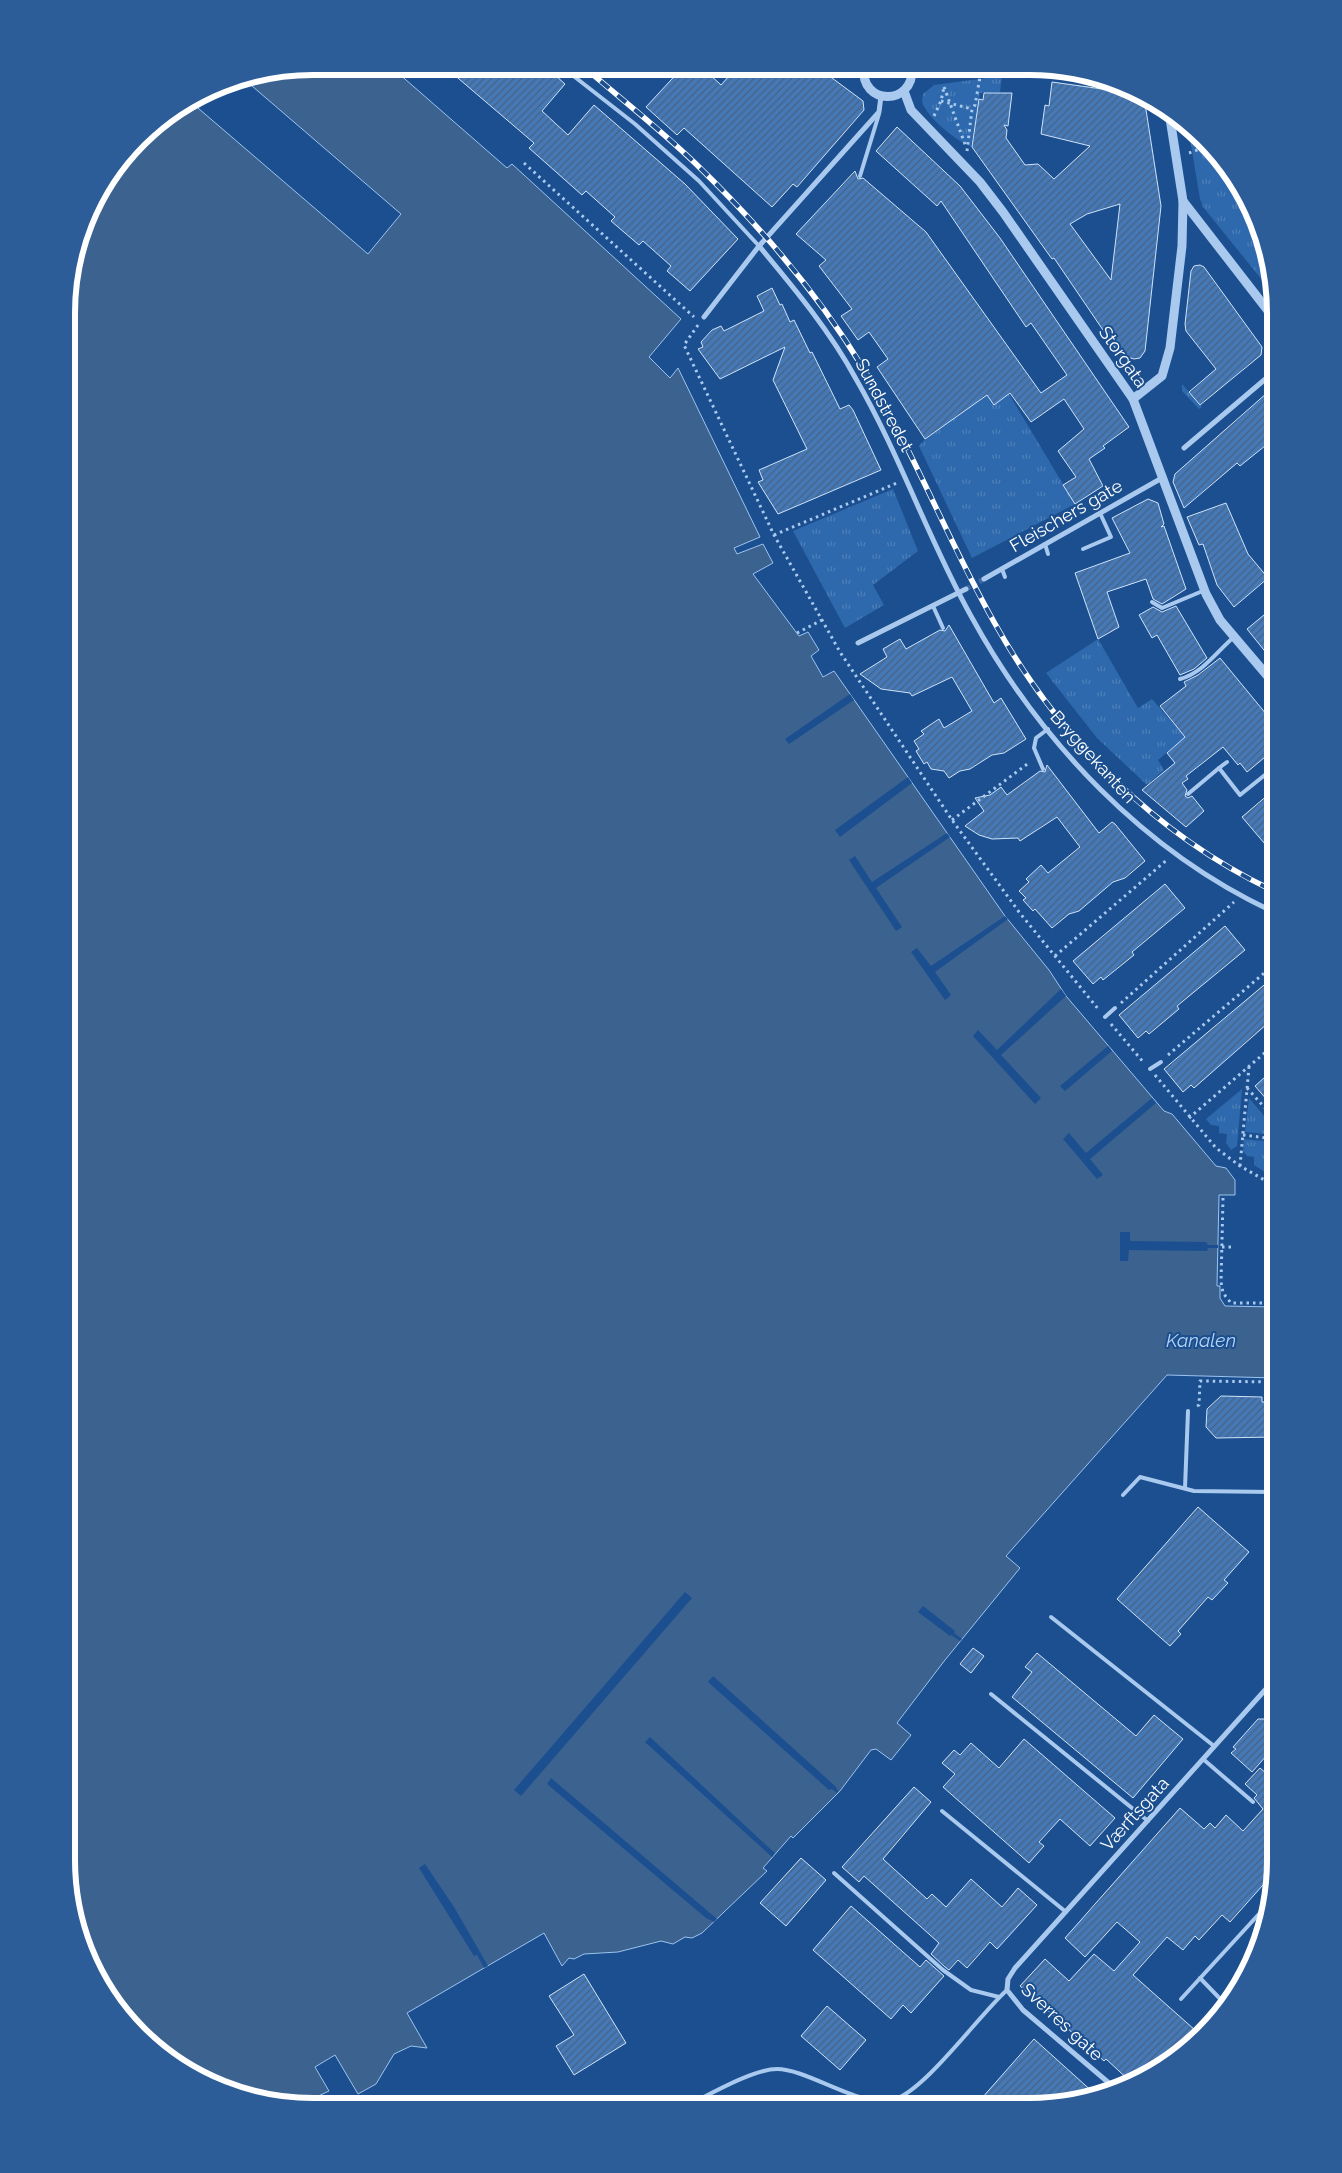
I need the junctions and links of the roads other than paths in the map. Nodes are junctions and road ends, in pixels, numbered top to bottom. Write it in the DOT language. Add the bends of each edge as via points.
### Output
graph roads {
  1 [pos="572,75"];
  2 [pos="865,75"];
  3 [pos="911,75"];
  4 [pos="904,91"];
  5 [pos="881,96"];
  6 [pos="879,112"];
  7 [pos="1170,122"];
  8 [pos="860,176"];
  9 [pos="1183,202"];
  10 [pos="759,246"];
  11 [pos="1267,309"];
  12 [pos="704,316"];
  13 [pos="1267,378"];
  14 [pos="1133,399"];
  15 [pos="1184,448"];
  16 [pos="1162,478"];
  17 [pos="1100,513"];
  18 [pos="1044,544"];
  19 [pos="1083,549"];
  20 [pos="1048,554"];
  21 [pos="1002,569"];
  22 [pos="1005,577"];
  23 [pos="984,579"];
  24 [pos="966,589"];
  25 [pos="1205,590"];
  26 [pos="959,592"];
  27 [pos="1152,602"];
  28 [pos="933,606"];
  29 [pos="943,628"];
  30 [pos="1234,637"];
  31 [pos="858,643"];
  32 [pos="1267,676"];
  33 [pos="1180,679"];
  34 [pos="1048,729"];
  35 [pos="1227,762"];
  36 [pos="1219,768"];
  37 [pos="1043,769"];
  38 [pos="1267,773"];
  39 [pos="1188,794"];
  40 [pos="1267,909"];
  41 [pos="1115,1008"];
  42 [pos="1105,1017"];
  43 [pos="1161,1062"];
  44 [pos="1150,1069"];
  45 [pos="1188,1411"];
  46 [pos="1185,1488"];
  47 [pos="1267,1492"];
  48 [pos="1123,1495"];
  49 [pos="1051,1617"];
  50 [pos="1267,1688"];
  51 [pos="992,1694"];
  52 [pos="1214,1746"];
  53 [pos="1203,1759"];
  54 [pos="1253,1802"];
  55 [pos="942,1811"];
  56 [pos="1148,1820"];
  57 [pos="834,1874"];
  58 [pos="1066,1912"];
  59 [pos="1261,1912"];
  60 [pos="1015,1968"];
  61 [pos="1200,1978"];
  62 [pos="1007,1990"];
  63 [pos="999,1997"];
  64 [pos="1181,1999"];
  65 [pos="1221,2000"];
  66 [pos="1110,2083"];
  67 [pos="703,2098"];
  68 [pos="869,2098"];
  69 [pos="897,2098"];
  1 -- 10 [label="lane" via="635,124 699,181"];
  2 -- 5 [label="street" via="868,86"];
  3 -- 4 [label="street" via="910,84"];
  4 -- 5 [label="street"];
  4 -- 14 [label="street, Storgata" via="911,110 980,182"];
  5 -- 6 [label="street"];
  6 -- 8 [label="lane"];
  6 -- 10 [label="street"];
  7 -- 9 [label="street"];
  9 -- 11 [label="street"];
  9 -- 14 [label="street" via="1182,246 1167,365 1162,376"];
  10 -- 12 [label="street"];
  10 -- 26 [label="street, Sundstredet" via="803,299 856,377 896,454"];
  13 -- 15 [label="street"];
  14 -- 16 [label="street, Storgata"];
  16 -- 17 [label="street, Fleischers gate"];
  16 -- 25 [label="street, Storgata"];
  17 -- 18 [label="street, Fleischers gate"];
  17 -- 19 [label="lane" via="1111,537"];
  18 -- 20 [label="lane"];
  18 -- 21 [label="street, Fleischers gate"];
  21 -- 22 [label="lane"];
  21 -- 23 [label="street, Fleischers gate"];
  24 -- 26 [label="street"];
  25 -- 27 [label="lane" via="1162,608"];
  25 -- 30 [label="street, Storgata" via="1220,620"];
  26 -- 28 [label="street"];
  26 -- 34 [label="street, Bryggekanten" via="971,617 1013,682"];
  28 -- 29 [label="lane"];
  28 -- 31 [label="street"];
  30 -- 32 [label="street, Storgata"];
  30 -- 33 [label="lane" via="1208,663 1189,677"];
  34 -- 37 [label="lane" via="1036,738 1034,748"];
  34 -- 40 [label="street, Bryggekanten" via="1095,784 1174,854 1237,895"];
  35 -- 36 [label="lane"];
  36 -- 38 [label="lane" via="1240,795"];
  36 -- 39 [label="lane"];
  41 -- 42 [label="lane"];
  43 -- 44 [label="lane"];
  45 -- 46 [label="lane"];
  46 -- 47 [label="lane" via="1194,1491"];
  46 -- 48 [label="lane" via="1140,1477"];
  49 -- 52 [label="lane"];
  50 -- 52 [label="street, Værftsgata"];
  51 -- 56 [label="lane"];
  52 -- 53 [label="street, Værftsgata"];
  53 -- 54 [label="lane"];
  53 -- 56 [label="street, Værftsgata"];
  55 -- 58 [label="lane"];
  56 -- 58 [label="street, Værftsgata"];
  57 -- 63 [label="lane" via="943,1970 971,1990"];
  58 -- 60 [label="street, Værftsgata"];
  59 -- 61 [label="lane"];
  60 -- 62 [label="street, Sverres gate" via="1008,1979"];
  61 -- 64 [label="lane"];
  61 -- 65 [label="lane"];
  62 -- 63 [label="lane"];
  62 -- 66 [label="street, Sverres gate" via="1023,2010"];
  63 -- 69 [label="lane" via="926,2077"];
  67 -- 68 [label="lane" via="753,2075 777,2069"];
}
